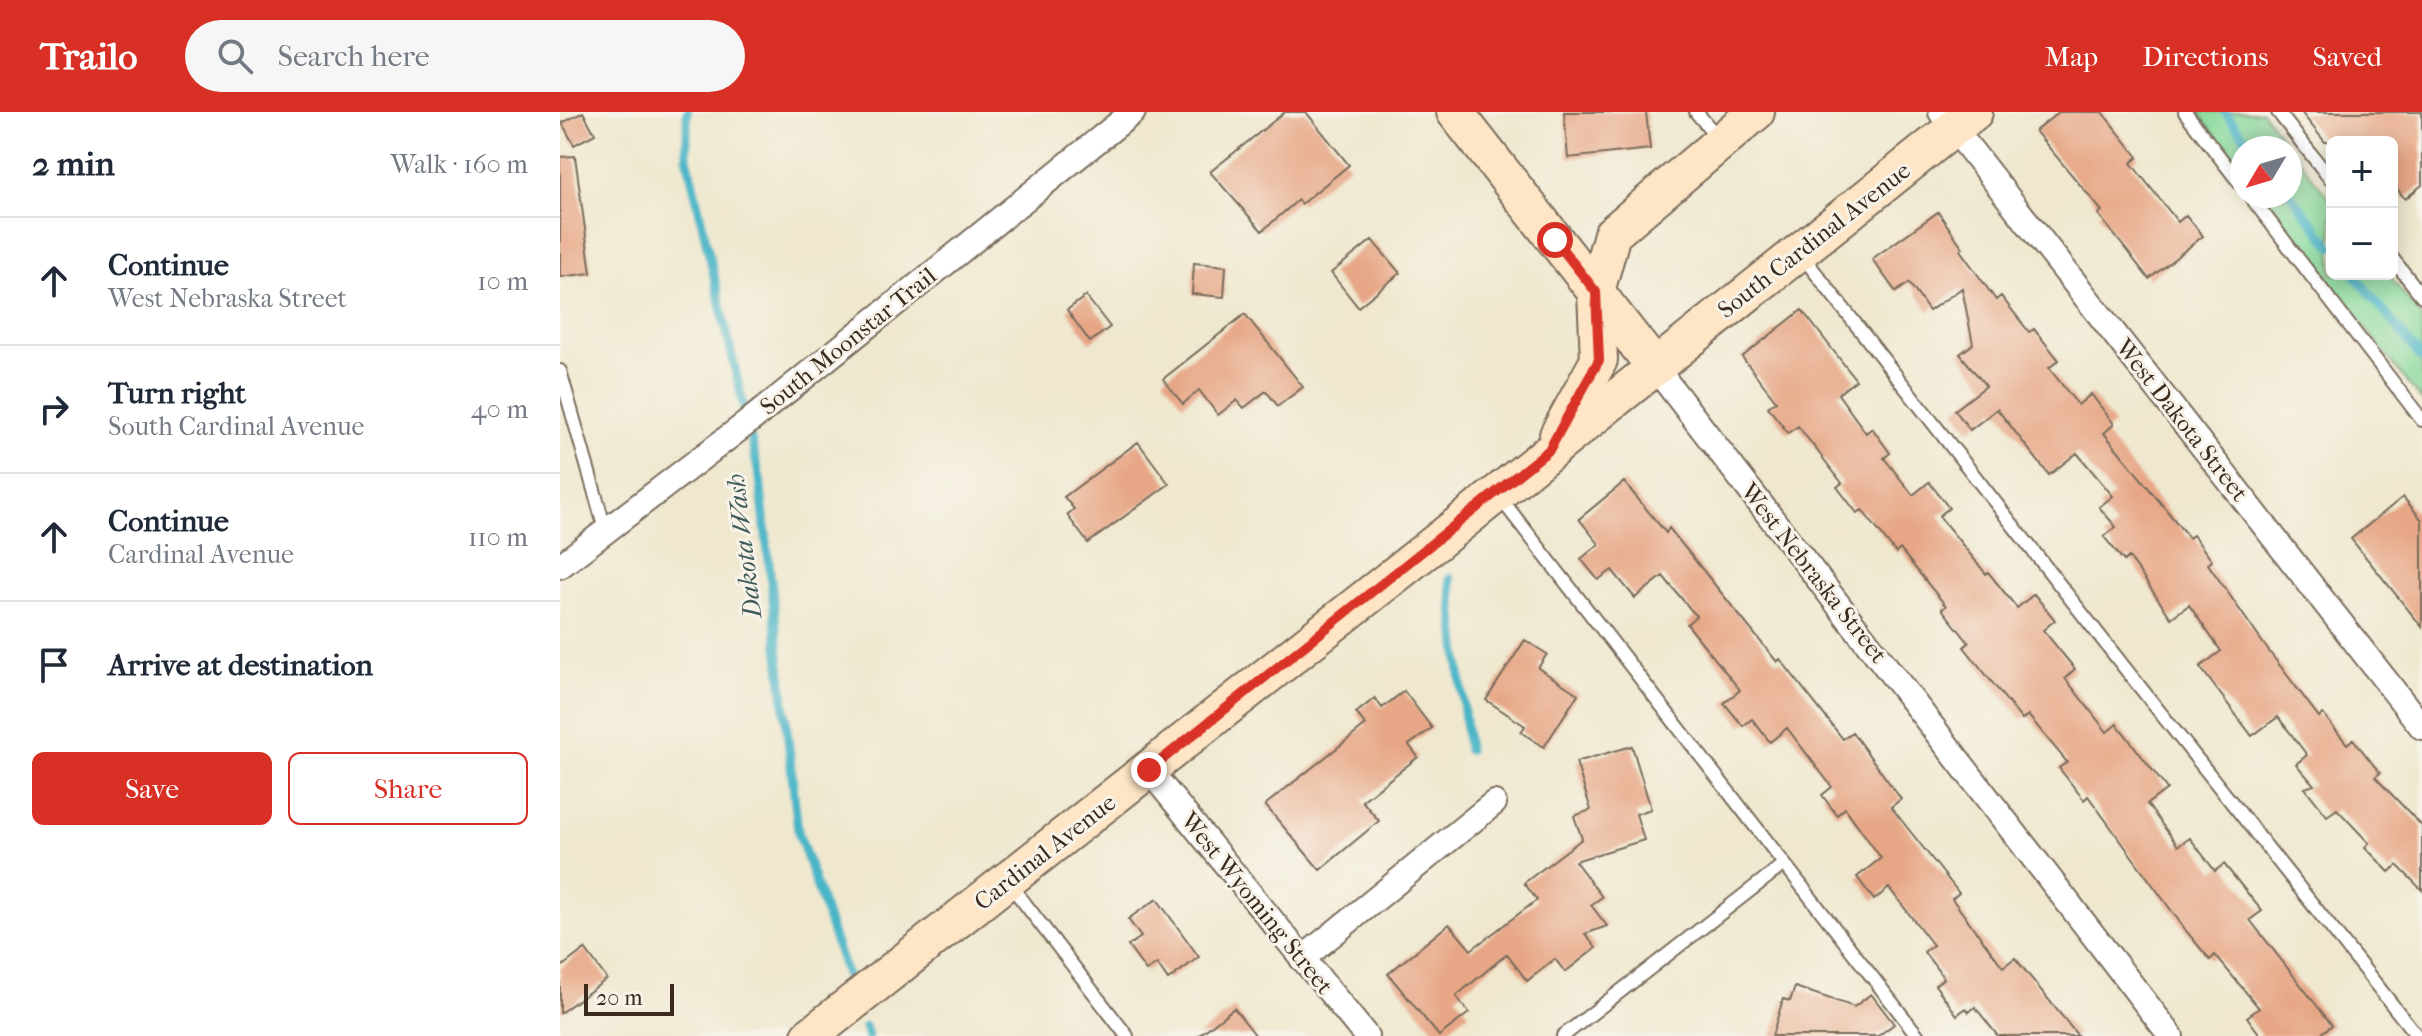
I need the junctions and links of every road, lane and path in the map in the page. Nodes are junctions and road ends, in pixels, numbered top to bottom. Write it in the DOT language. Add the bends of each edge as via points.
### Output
graph roads {
  1 [pos="1133,112"];
  2 [pos="1455,112"];
  3 [pos="1696,112"];
  4 [pos="1756,112"];
  5 [pos="2185,112"];
  6 [pos="2278,112"];
  7 [pos="1957,117"];
  8 [pos="1721,141"];
  9 [pos="2230,170"];
  10 [pos="2326,173"];
  11 [pos="2259,208"];
  12 [pos="1800,252"];
  13 [pos="2398,266"];
  14 [pos="1596,292"];
  15 [pos="2422,296"];
  16 [pos="1654,366"];
  17 [pos="560,371"];
  18 [pos="2422,420"];
  19 [pos="1549,450"];
  20 [pos="1497,493"];
  21 [pos="606,532"];
  22 [pos="560,566"];
  23 [pos="2422,727"];
  24 [pos="1149,770"];
  25 [pos="1494,803"];
  26 [pos="1784,864"];
  27 [pos="1008,881"];
  28 [pos="1302,959"];
  29 [pos="810,1036"];
  30 [pos="1127,1036"];
  31 [pos="1366,1036"];
  32 [pos="1563,1036"];
  33 [pos="1918,1036"];
  34 [pos="2171,1036"];
  35 [pos="2417,1036"];
  1 -- 21 [label="street, South Moonstar Trail"];
  2 -- 14 [label="main road, West Nebraska Street"];
  3 -- 8 [label="lane"];
  4 -- 8 [label="main road"];
  5 -- 9 [label="lane"];
  6 -- 10 [label="lane"];
  7 -- 12 [label="main road, South Cardinal Avenue"];
  7 -- 23 [label="street, West Dakota Street"];
  8 -- 14 [label="main road" via="1612,234"];
  11 -- 18 [label="lane"];
  12 -- 16 [label="main road, South Cardinal Avenue"];
  12 -- 35 [label="lane"];
  13 -- 15 [label="lane"];
  14 -- 16 [label="main road, West Nebraska Street"];
  14 -- 19 [label="main road" via="1599,360"];
  16 -- 19 [label="main road, Cardinal Avenue"];
  16 -- 34 [label="street, West Nebraska Street"];
  17 -- 21 [label="lane"];
  19 -- 20 [label="main road, Cardinal Avenue"];
  20 -- 24 [label="main road, Cardinal Avenue"];
  20 -- 26 [label="lane"];
  21 -- 22 [label="street, South Moonstar Trail"];
  24 -- 27 [label="main road, Cardinal Avenue"];
  24 -- 28 [label="street, West Wyoming Street"];
  25 -- 28 [label="street"];
  26 -- 32 [label="lane"];
  26 -- 33 [label="lane"];
  27 -- 29 [label="main road, Cardinal Avenue"];
  27 -- 30 [label="lane"];
  28 -- 31 [label="street, West Wyoming Street"];
}
